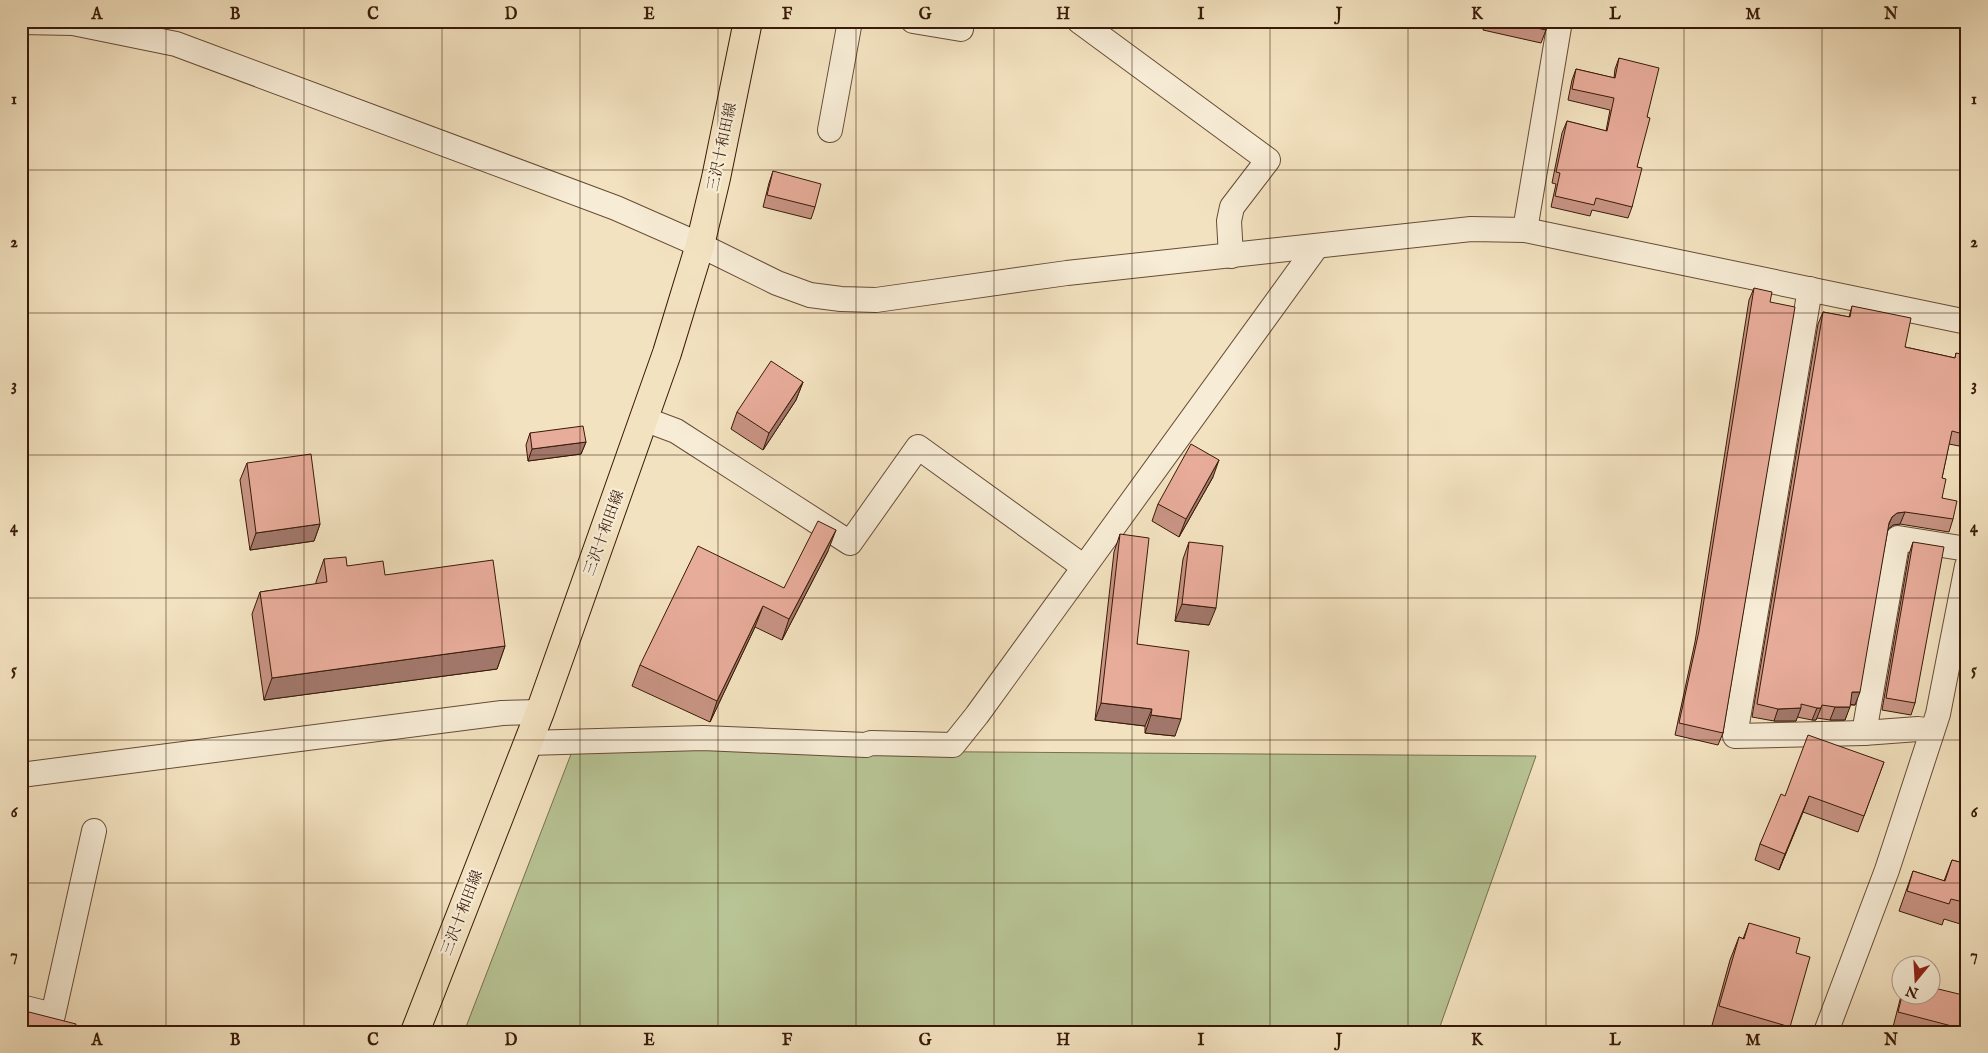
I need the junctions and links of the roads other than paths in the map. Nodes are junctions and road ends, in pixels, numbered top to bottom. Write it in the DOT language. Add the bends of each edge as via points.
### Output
graph roads {
  1 [pos="748,21"];
  2 [pos="850,21"];
  3 [pos="913,21"];
  4 [pos="1079,21"];
  5 [pos="1560,21"];
  6 [pos="21,22"];
  7 [pos="961,29"];
  8 [pos="830,130"];
  9 [pos="1525,230"];
  10 [pos="700,245"];
  11 [pos="1317,246"];
  12 [pos="1231,256"];
  13 [pos="1810,289"];
  14 [pos="1967,322"];
  15 [pos="644,418"];
  16 [pos="1967,549"];
  17 [pos="1967,566"];
  18 [pos="1084,568"];
  19 [pos="540,712"];
  20 [pos="1932,731"];
  21 [pos="1864,733"];
  22 [pos="528,742"];
  23 [pos="21,776"];
  24 [pos="94,831"];
  25 [pos="21,1007"];
  26 [pos="415,1032"];
  27 [pos="1826,1032"];
  1 -- 10 [label="main road, 三沢十和田線"];
  2 -- 8 [label="street"];
  3 -- 7 [label="street"];
  4 -- 12 [label="street" via="1268,160 1232,207 1228,220"];
  5 -- 9 [label="street"];
  6 -- 10 [label="street" via="73,23 176,44 616,208"];
  9 -- 11 [label="street" via="1471,229"];
  9 -- 13 [label="street"];
  10 -- 12 [label="street" via="777,283 810,295 876,300 1067,273"];
  10 -- 15 [label="main road, 三沢十和田線"];
  11 -- 12 [label="street"];
  11 -- 18 [label="street"];
  13 -- 14 [label="street"];
  13 -- 21 [label="street" via="1734,736"];
  15 -- 18 [label="street" via="676,431 850,542 918,448"];
  15 -- 19 [label="main road, 三沢十和田線"];
  16 -- 21 [label="street" via="1898,538"];
  17 -- 20 [label="street"];
  18 -- 22 [label="street" via="954,745 871,743 866,746 703,738"];
  19 -- 22 [label="main road, 三沢十和田線"];
  19 -- 23 [label="street" via="502,712"];
  20 -- 21 [label="street"];
  20 -- 27 [label="street" via="1887,870"];
  22 -- 26 [label="main road, 三沢十和田線"];
  24 -- 25 [label="street" via="53,1015"];
}
